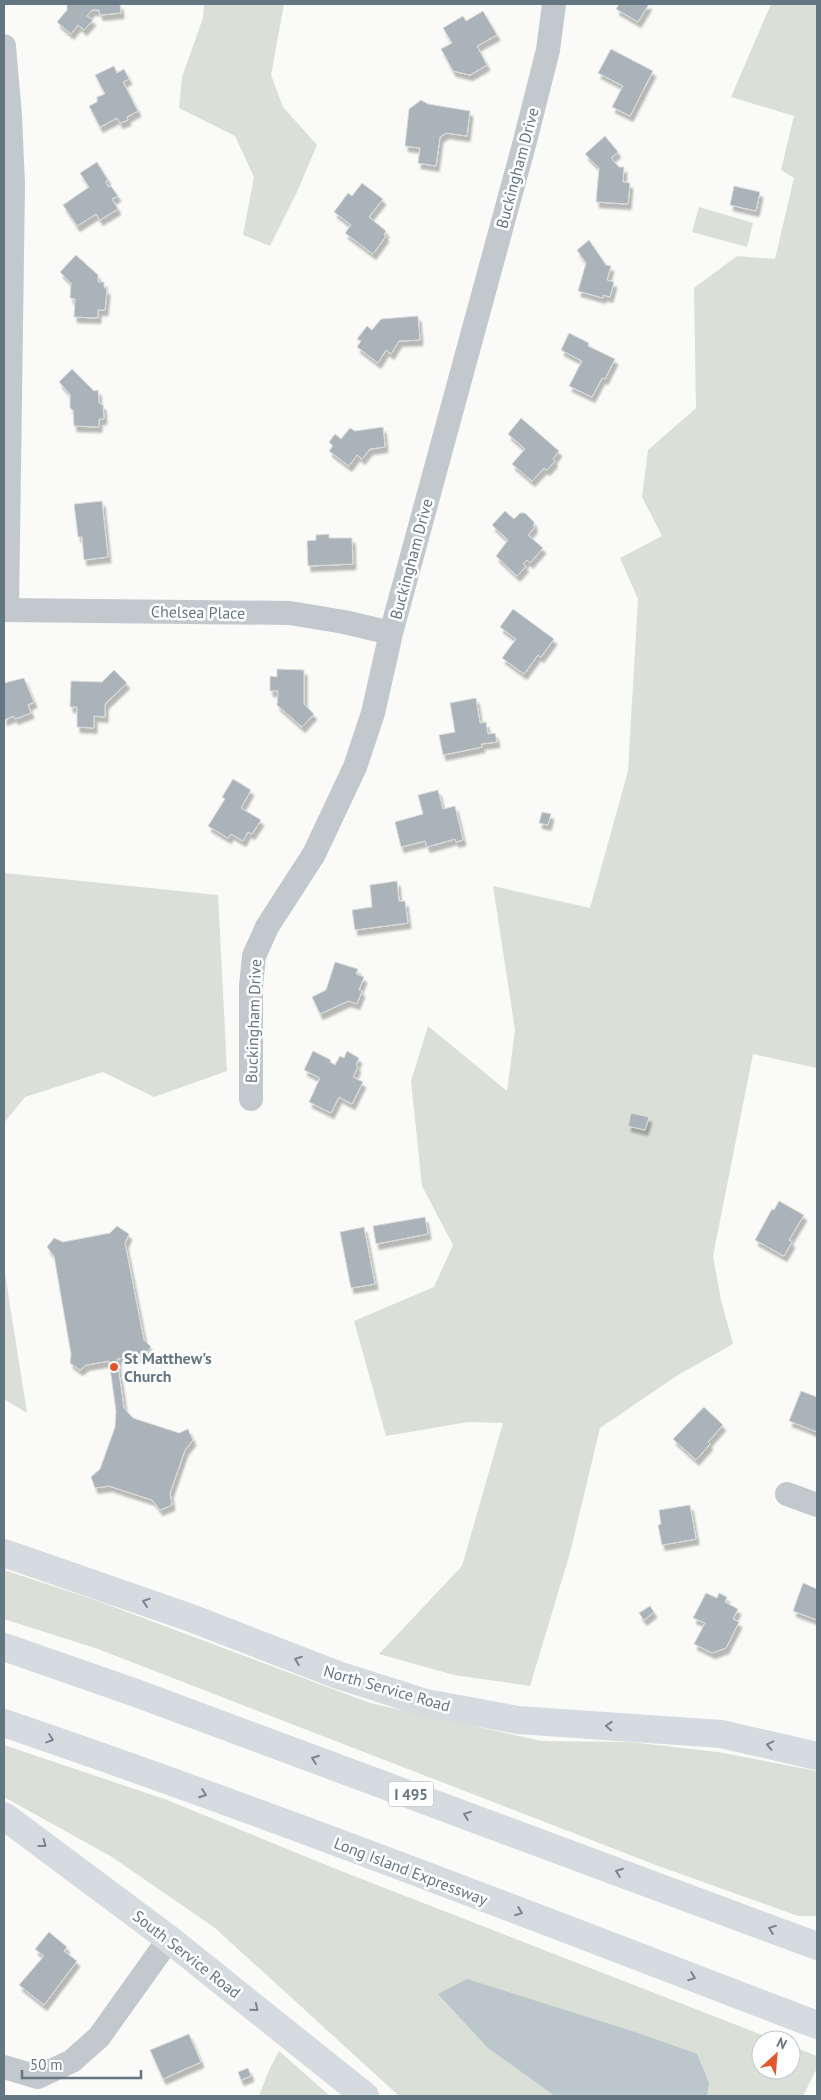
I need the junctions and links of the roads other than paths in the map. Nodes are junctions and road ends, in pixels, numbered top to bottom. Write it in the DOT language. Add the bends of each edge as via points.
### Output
graph roads {
  1 [pos="554,4"];
  2 [pos="4,46"];
  3 [pos="5,610"];
  4 [pos="391,634"];
  5 [pos="251,1099"];
  6 [pos="787,1494"];
  7 [pos="817,1505"];
  8 [pos="4,1553"];
  9 [pos="4,1647"];
  10 [pos="4,1723"];
  11 [pos="817,1756"];
  12 [pos="4,1816"];
  13 [pos="169,1938"];
  14 [pos="817,1946"];
  15 [pos="817,2025"];
  16 [pos="4,2067"];
  17 [pos="365,2096"];
  1 -- 4 [label="street, Buckingham Drive" via="548,50 526,141"];
  2 -- 3 [label="street" via="13,184"];
  3 -- 4 [label="street, Chelsea Place" via="290,613"];
  4 -- 5 [label="street, Buckingham Drive" via="373,713 355,767 314,854 267,927 254,956"];
  6 -- 7 [label="street"];
  11 -- 8 [label="main road, North Service Road, one-way" via="721,1734 518,1720 426,1702 338,1675 191,1618"];
  14 -- 9 [label="main road, I 495, one-way" via="145,1696"];
  10 -- 15 [label="main road, Long Island Expressway, one-way" via="328,1840"];
  12 -- 13 [label="main road, South Service Road, one-way"];
  13 -- 16 [label="street" via="98,2037 72,2061 38,2077"];
  13 -- 17 [label="main road, South Service Road, one-way"];
}
